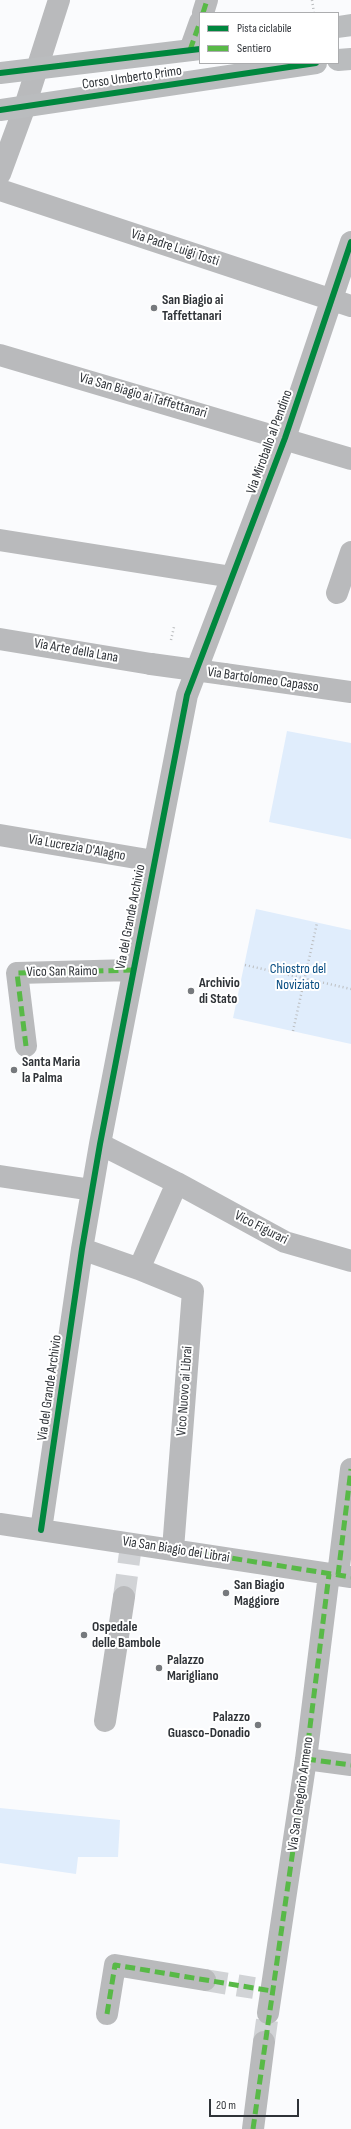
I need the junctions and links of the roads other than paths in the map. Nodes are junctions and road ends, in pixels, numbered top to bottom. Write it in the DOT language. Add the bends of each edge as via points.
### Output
graph roads {
  1 [pos="59,0"];
  2 [pos="208,0"];
  3 [pos="203,12"];
  4 [pos="351,25"];
  5 [pos="339,27"];
  6 [pos="199,28"];
  7 [pos="195,50"];
  8 [pos="351,59"];
  9 [pos="339,60"];
  10 [pos="309,64"];
  11 [pos="38,68"];
  12 [pos="0,73"];
  13 [pos="25,106"];
  14 [pos="0,110"];
  15 [pos="0,174"];
  16 [pos="0,190"];
  17 [pos="351,242"];
  18 [pos="331,299"];
  19 [pos="351,306"];
  20 [pos="0,355"];
  21 [pos="285,438"];
  22 [pos="351,459"];
  23 [pos="9,542"];
  24 [pos="351,552"];
  25 [pos="232,577"];
  26 [pos="337,593"];
  27 [pos="0,639"];
  28 [pos="205,648"];
  29 [pos="151,664"];
  30 [pos="351,692"];
  31 [pos="0,835"];
  32 [pos="154,862"];
  33 [pos="133,970"];
  34 [pos="26,1046"];
  35 [pos="100,1144"];
  36 [pos="0,1176"];
  37 [pos="176,1183"];
  38 [pos="92,1190"];
  39 [pos="82,1249"];
  40 [pos="351,1261"];
  41 [pos="139,1269"];
  42 [pos="351,1469"];
  43 [pos="0,1524"];
  44 [pos="41,1530"];
  45 [pos="173,1549"];
  46 [pos="339,1575"];
  47 [pos="124,1597"];
  48 [pos="105,1722"];
  49 [pos="306,1759"];
  50 [pos="351,1765"];
  51 [pos="205,1980"];
  52 [pos="268,2013"];
  53 [pos="107,2014"];
  54 [pos="264,2042"];
  55 [pos="252,2129"];
  1 -- 11 [label="street"];
  2 -- 3 [label="street"];
  4 -- 5 [label="main road"];
  6 -- 7 [label="street"];
  7 -- 11 [label="main road, Corso Umberto Primo"];
  8 -- 9 [label="main road"];
  10 -- 13 [label="main road, Corso Umberto Primo"];
  11 -- 12 [label="main road, Corso Umberto Primo"];
  11 -- 13 [label="street"];
  13 -- 14 [label="main road, Corso Umberto Primo"];
  13 -- 15 [label="street"];
  16 -- 18 [label="street, Via Padre Luigi Tosti"];
  17 -- 18 [label="street, Via Miroballo al Pendino"];
  18 -- 19 [label="street, Via Padre Luigi Tosti"];
  18 -- 21 [label="street, Via Miroballo al Pendino"];
  20 -- 21 [label="street, Via San Biagio ai Taffettanari"];
  21 -- 22 [label="street, Via San Biagio ai Taffettanari"];
  21 -- 25 [label="street, Via Miroballo al Pendino"];
  23 -- 25 [label="street"];
  24 -- 26 [label="street"];
  25 -- 28 [label="street, Via Miroballo al Pendino"];
  27 -- 29 [label="street, Via Arte della Lana"];
  28 -- 32 [label="street, Via del Grande Archivio" via="187,695"];
  29 -- 30 [label="street, Via Bartolomeo Capasso, bridge"];
  31 -- 32 [label="street, Via Lucrezia D'Alagno"];
  32 -- 33 [label="street, Via del Grande Archivio"];
  33 -- 34 [label="street, Vico San Raimo" via="17,973"];
  33 -- 35 [label="street, Via del Grande Archivio"];
  35 -- 37 [label="street, Vico Figurari"];
  35 -- 38 [label="street, Via del Grande Archivio"];
  36 -- 38 [label="street"];
  37 -- 40 [label="street, Vico Figurari" via="285,1242"];
  37 -- 41 [label="street"];
  38 -- 39 [label="street, Via del Grande Archivio"];
  39 -- 41 [label="street"];
  39 -- 44 [label="street, Via del Grande Archivio"];
  41 -- 45 [label="street, Vico Nuovo ai Librai" via="193,1291"];
  42 -- 46 [label="street"];
  43 -- 44 [label="street, Via San Biagio dei Librai"];
  44 -- 45 [label="street, Via San Biagio dei Librai" via="131,1548"];
  45 -- 46 [label="street, Via San Biagio dei Librai"];
  46 -- 49 [label="street, Via San Gregorio Armeno"];
  47 -- 48 [label="street"];
  49 -- 50 [label="street"];
  49 -- 52 [label="street, Via San Gregorio Armeno" via="263,1990"];
  51 -- 53 [label="street" via="115,1965"];
  54 -- 55 [label="street"];
}
